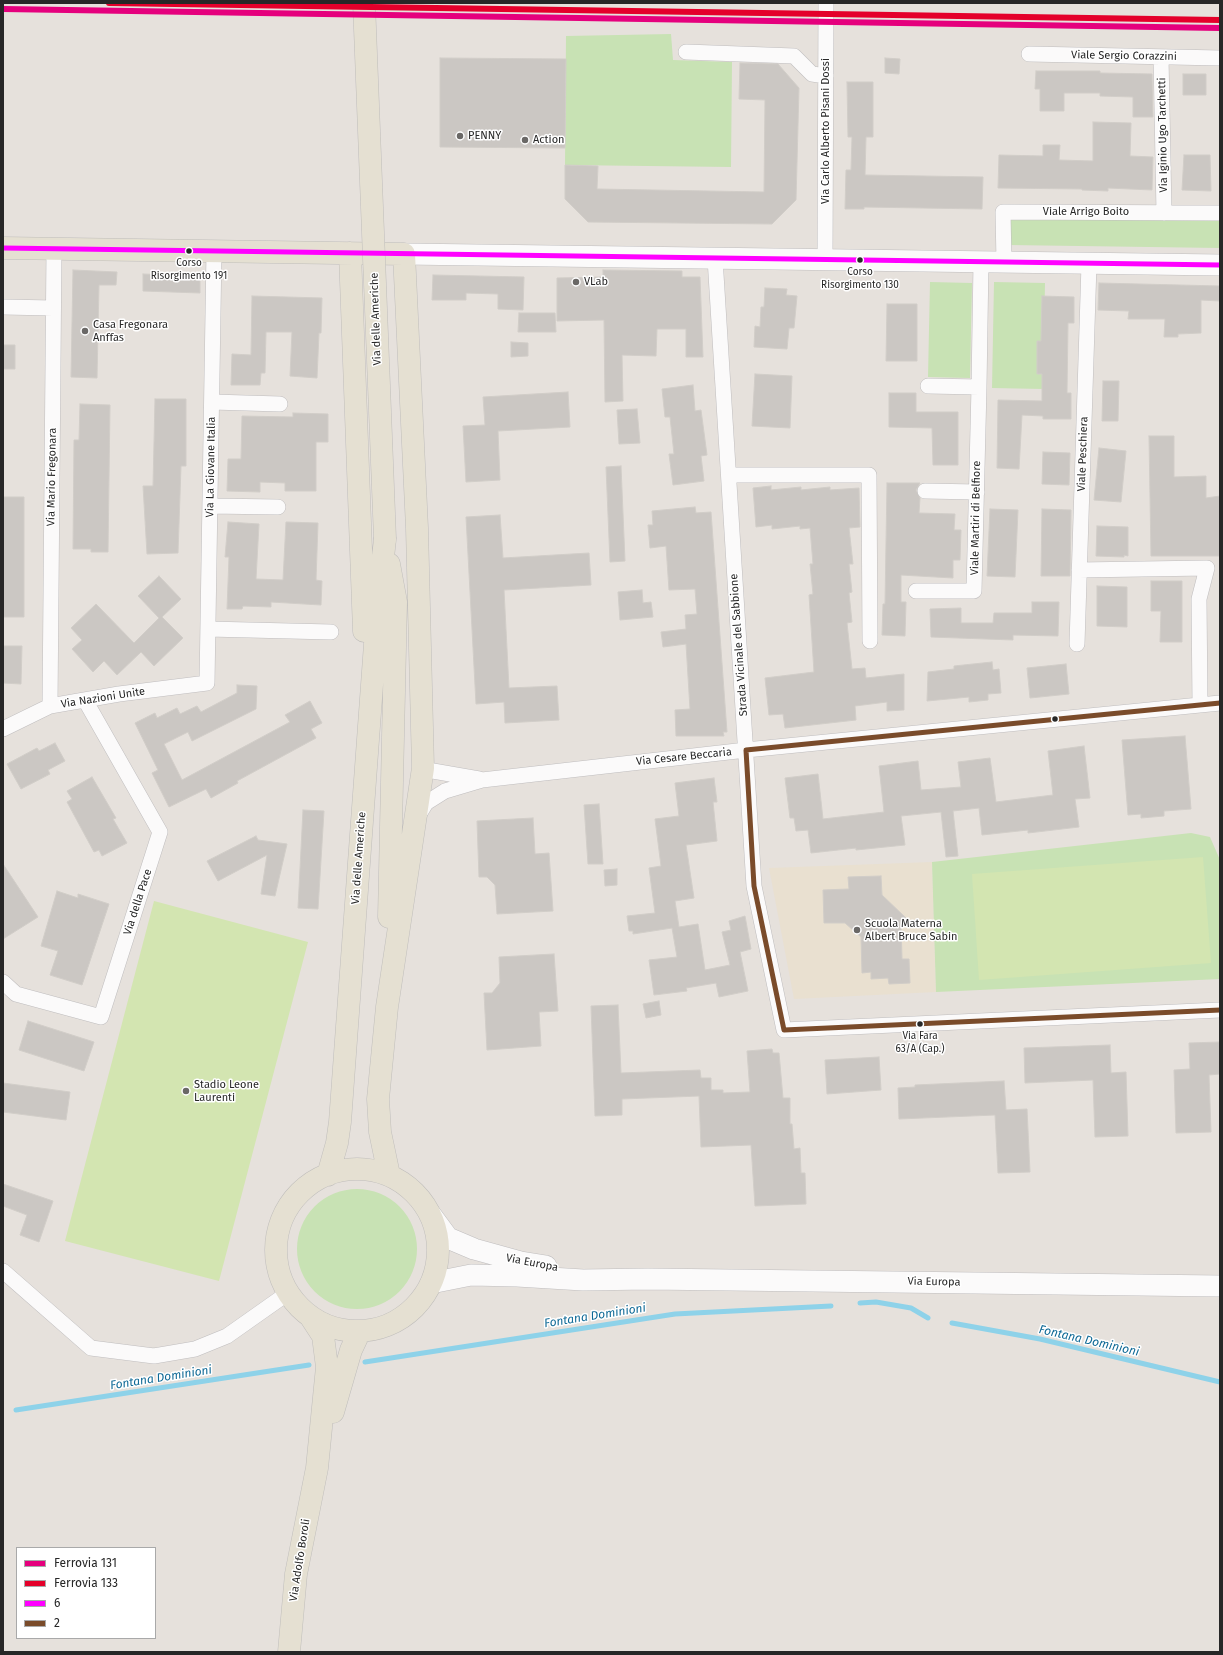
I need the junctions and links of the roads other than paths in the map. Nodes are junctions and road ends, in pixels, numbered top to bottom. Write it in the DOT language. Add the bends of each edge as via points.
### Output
graph roads {
  1 [pos="364,3"];
  2 [pos="826,3"];
  3 [pos="686,52"];
  4 [pos="1029,54"];
  5 [pos="1161,57"];
  6 [pos="1220,58"];
  7 [pos="826,76"];
  8 [pos="1164,212"];
  9 [pos="1220,213"];
  10 [pos="3,248"];
  11 [pos="54,248"];
  12 [pos="214,251"];
  13 [pos="350,253"];
  14 [pos="404,254"];
  15 [pos="715,258"];
  16 [pos="825,260"];
  17 [pos="981,262"];
  18 [pos="1004,262"];
  19 [pos="1089,264"];
  20 [pos="1220,265"];
  21 [pos="3,307"];
  22 [pos="53,308"];
  23 [pos="928,386"];
  24 [pos="979,386"];
  25 [pos="212,402"];
  26 [pos="280,404"];
  27 [pos="729,474"];
  28 [pos="925,491"];
  29 [pos="977,492"];
  30 [pos="210,506"];
  31 [pos="278,507"];
  32 [pos="385,539"];
  33 [pos="1079,570"];
  34 [pos="916,591"];
  35 [pos="208,629"];
  36 [pos="331,632"];
  37 [pos="870,641"];
  38 [pos="1077,644"];
  39 [pos="207,683"];
  40 [pos="85,700"];
  41 [pos="1220,703"];
  42 [pos="1200,705"];
  43 [pos="50,706"];
  44 [pos="394,706"];
  45 [pos="3,729"];
  46 [pos="368,743"];
  47 [pos="746,750"];
  48 [pos="423,768"];
  49 [pos="482,780"];
  50 [pos="415,820"];
  51 [pos="3,982"];
  52 [pos="387,1007"];
  53 [pos="1220,1010"];
  54 [pos="389,1174"];
  55 [pos="328,1175"];
  56 [pos="431,1215"];
  57 [pos="3,1271"];
  58 [pos="648,1279"];
  59 [pos="431,1283"];
  60 [pos="1220,1286"];
  61 [pos="288,1293"];
  62 [pos="310,1316"];
  63 [pos="360,1331"];
  64 [pos="316,1468"];
  65 [pos="289,1652"];
  1 -- 32 [label="main road, Via delle Americhe, bridge"];
  2 -- 7 [label="street, Via Carlo Alberto Pisani Dossi"];
  3 -- 7 [label="street" via="794,56 812,74"];
  4 -- 5 [label="street, Viale Sergio Corazzini"];
  5 -- 6 [label="street, Viale Sergio Corazzini"];
  5 -- 8 [label="street, Via Iginio Ugo Tarchetti"];
  7 -- 16 [label="street, Via Carlo Alberto Pisani Dossi"];
  8 -- 9 [label="street, Viale Arrigo Boito"];
  8 -- 18 [label="street, Viale Arrigo Boito" via="1003,212"];
  10 -- 11 [label="main road"];
  11 -- 12 [label="main road"];
  11 -- 22 [label="street, Via Mario Fregonara"];
  12 -- 13 [label="main road"];
  12 -- 25 [label="street, Via La Giovane Italia"];
  13 -- 14 [label="main road"];
  13 -- 46 [label="main road"];
  14 -- 15 [label="main road"];
  14 -- 48 [label="main road" via="417,528"];
  15 -- 16 [label="main road"];
  15 -- 27 [label="street, Strada Vicinale del Sabbione"];
  16 -- 17 [label="main road"];
  17 -- 18 [label="main road"];
  17 -- 24 [label="street, Viale Martiri di Belfiore"];
  18 -- 19 [label="main road"];
  19 -- 20 [label="main road"];
  19 -- 33 [label="street, Viale Peschiera"];
  21 -- 22 [label="street"];
  22 -- 43 [label="street, Via Mario Fregonara"];
  23 -- 24 [label="street"];
  24 -- 29 [label="street, Viale Martiri di Belfiore"];
  25 -- 26 [label="street"];
  25 -- 30 [label="street, Via La Giovane Italia"];
  27 -- 37 [label="street" via="869,475"];
  27 -- 47 [label="street, Strada Vicinale del Sabbione"];
  28 -- 29 [label="street"];
  29 -- 34 [label="street, Viale Martiri di Belfiore" via="974,591"];
  30 -- 31 [label="street"];
  30 -- 35 [label="street, Via La Giovane Italia"];
  32 -- 44 [label="main road, Via delle Americhe" via="396,602"];
  32 -- 46 [label="main road, Via delle Americhe"];
  33 -- 38 [label="street, Viale Peschiera"];
  33 -- 42 [label="street" via="1207,568 1199,599"];
  35 -- 36 [label="street"];
  35 -- 39 [label="street, Via La Giovane Italia"];
  39 -- 40 [label="street, Via Nazioni Unite"];
  40 -- 43 [label="street, Via Nazioni Unite"];
  40 -- 51 [label="street, Via della Pace" via="160,832 101,1017 16,994"];
  41 -- 42 [label="street, Via Cesare Beccaria"];
  42 -- 47 [label="street, Via Cesare Beccaria"];
  43 -- 45 [label="street, Via Nazioni Unite"];
  44 -- 48 [label="main road" via="403,748 409,758"];
  44 -- 52 [label="main road, Via delle Americhe"];
  46 -- 55 [label="main road, Via delle Americhe" via="340,1122"];
  47 -- 49 [label="street, Via Cesare Beccaria"];
  47 -- 53 [label="street, Strada Vicinale del Sabbione" via="754,886 784,1030"];
  48 -- 49 [label="street, Via Cesare Beccaria"];
  48 -- 50 [label="main road"];
  49 -- 50 [label="street, Via Cesare Beccaria" via="445,791 426,803"];
  50 -- 52 [label="main road"];
  52 -- 54 [label="main road" via="378,1099 380,1132"];
  54 -- 55 [label="main road" via="359,1169 340,1170"];
  54 -- 56 [label="main road" via="409,1187 422,1200"];
  55 -- 61 [label="main road" via="301,1193 289,1206 280,1227 276,1250 279,1272"];
  56 -- 58 [label="main road, Via Europa" via="448,1238 474,1249 528,1263 587,1273"];
  56 -- 59 [label="main road" via="438,1249"];
  57 -- 61 [label="street" via="91,1348 154,1356 195,1349 227,1336"];
  58 -- 59 [label="main road, Via Europa" via="583,1280 471,1275"];
  58 -- 60 [label="main road, Via Europa"];
  59 -- 63 [label="main road" via="422,1299 404,1316 376,1329"];
  61 -- 62 [label="main road"];
  62 -- 63 [label="main road" via="325,1325 342,1330"];
  62 -- 64 [label="main road, Via Adolfo Boroli" via="323,1336 327,1367"];
  63 -- 64 [label="main road, Via Adolfo Boroli" via="350,1350"];
  64 -- 65 [label="main road, Via Adolfo Boroli" via="296,1574"];
}
